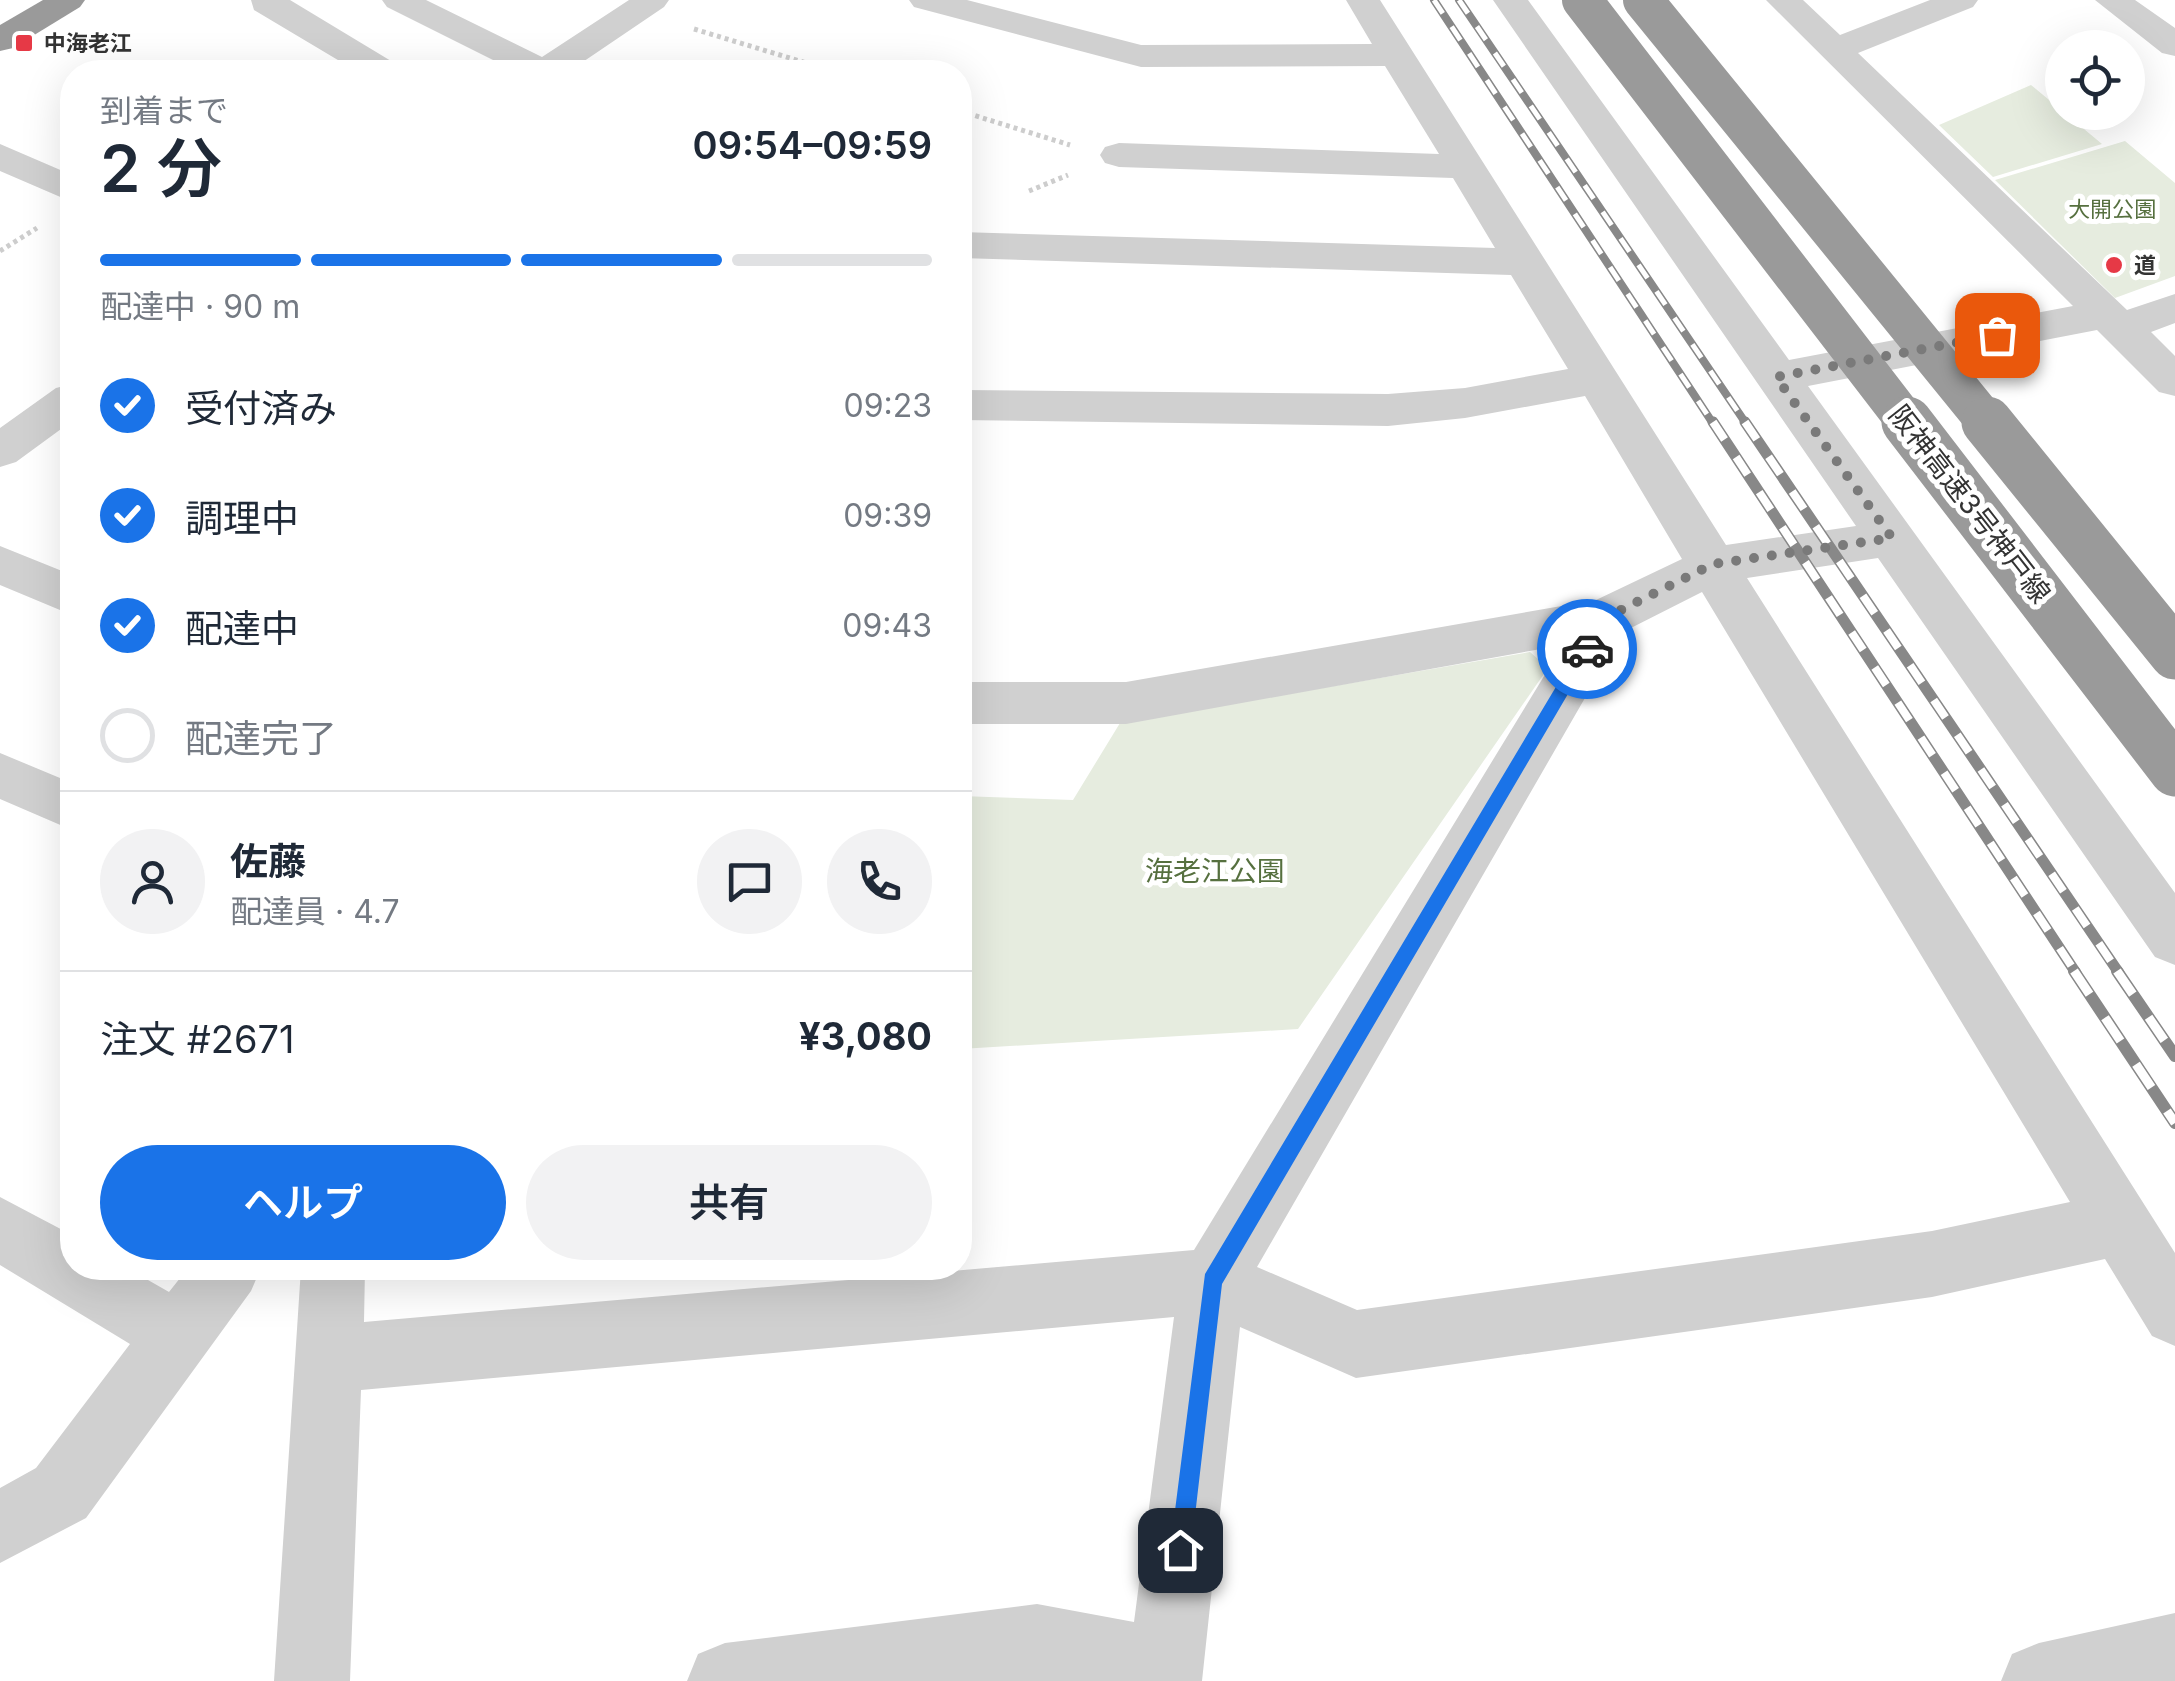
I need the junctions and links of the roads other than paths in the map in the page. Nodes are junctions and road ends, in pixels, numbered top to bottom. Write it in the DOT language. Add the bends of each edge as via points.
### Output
graph roads {
  1 [pos="68,0"];
  2 [pos="273,0"];
  3 [pos="399,0"];
  4 [pos="930,0"];
  5 [pos="1363,0"];
  6 [pos="1510,0"];
  7 [pos="1582,0"];
  8 [pos="1643,0"];
  9 [pos="1782,0"];
  10 [pos="1961,0"];
  11 [pos="2112,0"];
  12 [pos="644,5"];
  13 [pos="0,40"];
  14 [pos="2175,45"];
  15 [pos="1832,50"];
  16 [pos="1397,55"];
  17 [pos="362,60"];
  18 [pos="520,60"];
  19 [pos="562,60"];
  20 [pos="1120,155"];
  21 [pos="0,156"];
  22 [pos="1467,167"];
  23 [pos="60,184"];
  24 [pos="972,245"];
  25 [pos="1526,262"];
  26 [pos="2175,308"];
  27 [pos="2114,321"];
  28 [pos="1776,377"];
  29 [pos="1598,379"];
  30 [pos="2175,381"];
  31 [pos="972,405"];
  32 [pos="60,413"];
  33 [pos="35,441"];
  34 [pos="1892,538"];
  35 [pos="0,564"];
  36 [pos="1713,564"];
  37 [pos="60,591"];
  38 [pos="1605,618"];
  39 [pos="2175,654"];
  40 [pos="972,703"];
  41 [pos="2175,771"];
  42 [pos="0,775"];
  43 [pos="60,802"];
  44 [pos="2175,939"];
  45 [pos="2120,1223"];
  46 [pos="0,1229"];
  47 [pos="60,1265"];
  48 [pos="86,1280"];
  49 [pos="219,1280"];
  50 [pos="331,1280"];
  51 [pos="1212,1281"];
  52 [pos="2175,1313"];
  53 [pos="177,1334"];
  54 [pos="328,1359"];
  55 [pos="0,1527"];
  56 [pos="2175,1650"];
  57 [pos="1165,1673"];
  58 [pos="312,1681"];
  59 [pos="725,1681"];
  60 [pos="2039,1681"];
  1 -- 13 [label="highway"];
  2 -- 17 [label="street" via="266,3"];
  3 -- 18 [label="street"];
  4 -- 16 [label="street" via="1141,56"];
  5 -- 16 [label="street"];
  6 -- 28 [label="street"];
  7 -- 41 [label="highway, 阪神高速3号神戸線, bridge"];
  8 -- 39 [label="highway, bridge"];
  9 -- 15 [label="street"];
  10 -- 15 [label="street"];
  11 -- 14 [label="street"];
  12 -- 19 [label="street"];
  15 -- 27 [label="street"];
  16 -- 22 [label="street"];
  20 -- 22 [label="street"];
  21 -- 23 [label="street"];
  22 -- 25 [label="street"];
  24 -- 25 [label="street"];
  25 -- 29 [label="street"];
  26 -- 27 [label="street"];
  27 -- 28 [label="street"];
  27 -- 30 [label="street"];
  28 -- 34 [label="street"];
  29 -- 31 [label="street" via="1388,410"];
  29 -- 36 [label="street"];
  32 -- 33 [label="street"];
  34 -- 36 [label="street"];
  34 -- 44 [label="street"];
  35 -- 37 [label="street"];
  36 -- 38 [label="street"];
  36 -- 45 [label="street"];
  38 -- 40 [label="street" via="1126,703"];
  38 -- 51 [label="street"];
  42 -- 43 [label="street"];
  45 -- 51 [label="street" via="1932,1264 1356,1344"];
  45 -- 52 [label="street"];
  46 -- 47 [label="street"];
  48 -- 53 [label="street"];
  49 -- 53 [label="street"];
  50 -- 54 [label="street"];
  51 -- 54 [label="street"];
  51 -- 57 [label="street"];
  53 -- 55 [label="street" via="61,1494"];
  54 -- 58 [label="street"];
  56 -- 60 [label="street"];
  57 -- 59 [label="street" via="1036,1641"];
}
